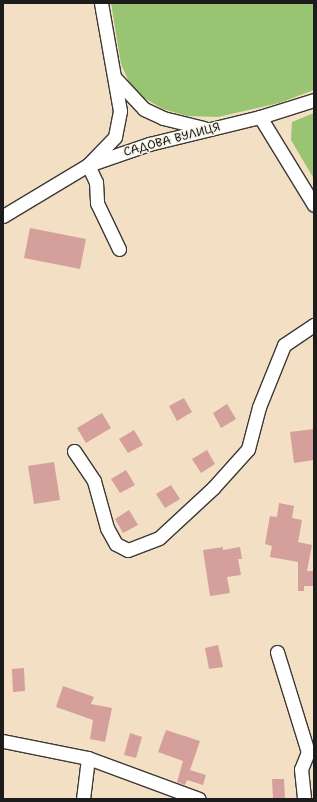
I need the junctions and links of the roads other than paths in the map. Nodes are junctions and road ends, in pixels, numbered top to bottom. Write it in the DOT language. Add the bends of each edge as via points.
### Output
graph roads {
  1 [pos="101,3"];
  2 [pos="115,78"];
  3 [pos="314,100"];
  4 [pos="260,117"];
  5 [pos="212,129"];
  6 [pos="88,165"];
  7 [pos="314,205"];
  8 [pos="3,216"];
  9 [pos="119,249"];
  10 [pos="314,325"];
  11 [pos="74,451"];
  12 [pos="277,652"];
  13 [pos="3,741"];
  14 [pos="88,758"];
  15 [pos="83,799"];
  16 [pos="199,799"];
  17 [pos="304,799"];
  1 -- 2 [label="street"];
  2 -- 5 [label="street" via="144,109 189,126"];
  2 -- 6 [label="street" via="120,111 118,127 114,137"];
  3 -- 4 [label="street, САДОВА ВУЛИЦЯ"];
  4 -- 5 [label="street, САДОВА ВУЛИЦЯ"];
  4 -- 7 [label="street"];
  5 -- 6 [label="street, САДОВА ВУЛИЦЯ" via="149,144"];
  6 -- 8 [label="street, САДОВА ВУЛИЦЯ"];
  6 -- 9 [label="street" via="96,182 96,203"];
  10 -- 11 [label="street" via="284,345 259,407 248,449 213,488 159,538 128,550 116,544 107,528 94,481"];
  12 -- 17 [label="street" via="308,752 301,769"];
  13 -- 14 [label="street"];
  14 -- 15 [label="street"];
  14 -- 16 [label="street"];
}
